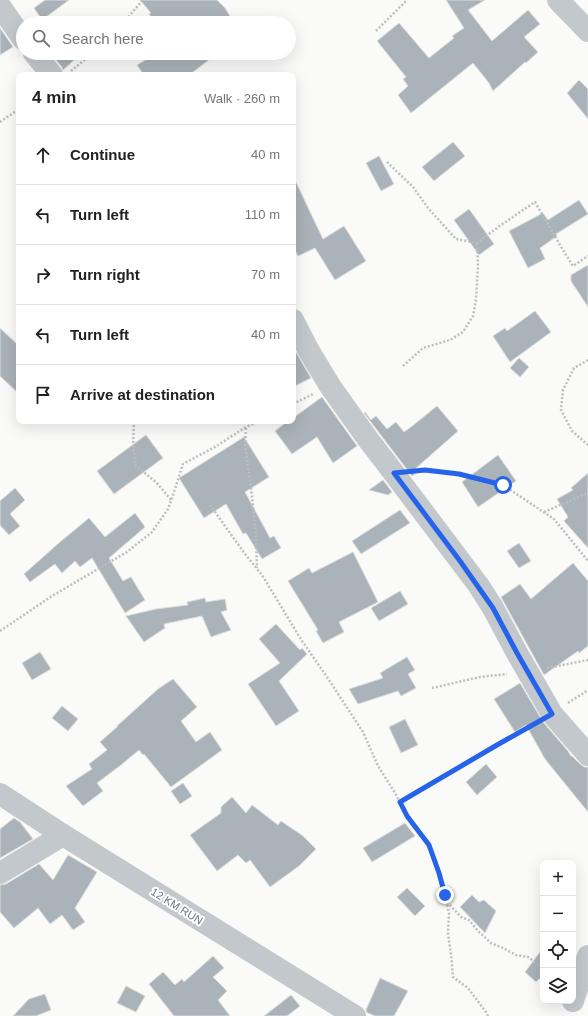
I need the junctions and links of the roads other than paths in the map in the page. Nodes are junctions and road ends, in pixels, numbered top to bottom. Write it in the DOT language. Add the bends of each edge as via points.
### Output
graph roads {
  1 [pos="558,0"];
  2 [pos="0,6"];
  3 [pos="16,29"];
  4 [pos="588,32"];
  5 [pos="40,60"];
  6 [pos="50,72"];
  7 [pos="296,326"];
  8 [pos="588,755"];
  9 [pos="0,794"];
  10 [pos="63,835"];
  11 [pos="0,873"];
  12 [pos="588,956"];
  13 [pos="576,992"];
  14 [pos="572,1004"];
  15 [pos="355,1016"];
  16 [pos="567,1016"];
  1 -- 4 [label="street"];
  2 -- 3 [label="street"];
  5 -- 6 [label="street"];
  7 -- 8 [label="street" via="330,386 366,438 493,608 552,714"];
  9 -- 10 [label="street, 12 KM RUN"];
  10 -- 11 [label="street"];
  10 -- 15 [label="street, 12 KM RUN"];
  12 -- 13 [label="street"];
  14 -- 16 [label="street"];
}
